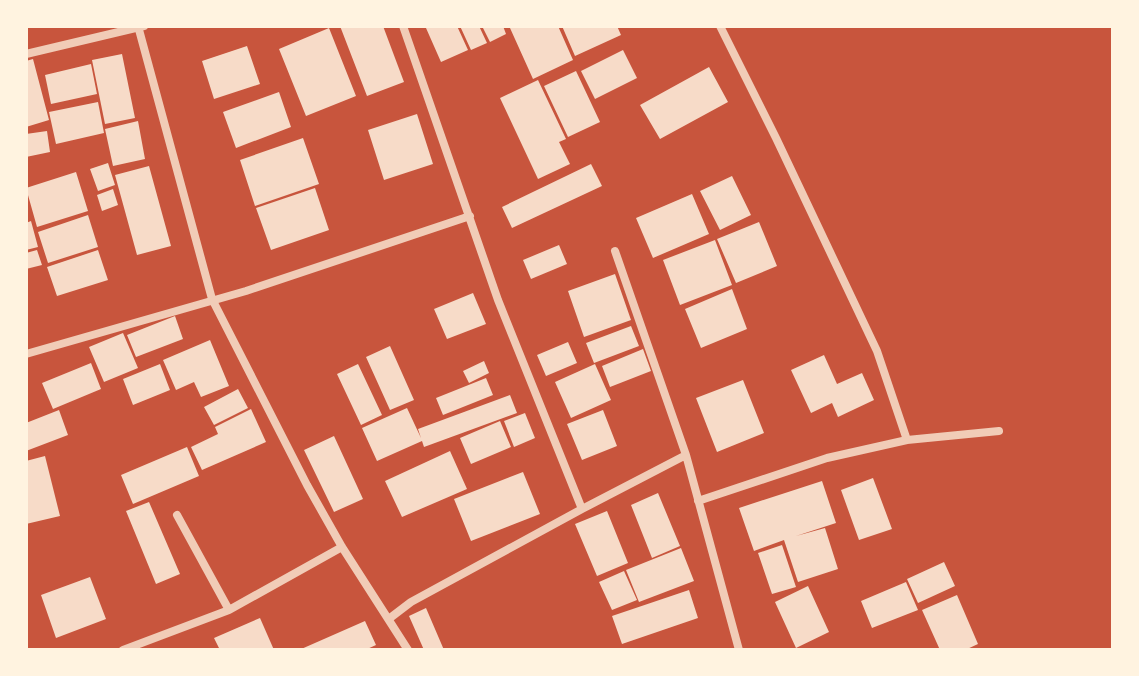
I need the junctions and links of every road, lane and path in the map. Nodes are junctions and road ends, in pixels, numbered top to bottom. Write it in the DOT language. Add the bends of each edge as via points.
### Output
graph roads {
  1 [pos="140,26"];
  2 [pos="403,26"];
  3 [pos="720,26"];
  4 [pos="26,54"];
  5 [pos="470,216"];
  6 [pos="615,251"];
  7 [pos="212,299"];
  8 [pos="26,354"];
  9 [pos="999,431"];
  10 [pos="907,440"];
  11 [pos="686,455"];
  12 [pos="698,501"];
  13 [pos="582,509"];
  14 [pos="177,515"];
  15 [pos="342,547"];
  16 [pos="229,610"];
  17 [pos="390,618"];
  18 [pos="123,650"];
  19 [pos="408,650"];
  20 [pos="739,650"];
  1 -- 4 [label="street"];
  1 -- 7 [label="street"];
  2 -- 5 [label="street"];
  3 -- 10 [label="street" via="877,351"];
  5 -- 7 [label="street"];
  5 -- 13 [label="street"];
  6 -- 11 [label="street"];
  7 -- 8 [label="street"];
  7 -- 15 [label="street"];
  9 -- 10 [label="street"];
  10 -- 12 [label="street" via="827,458"];
  11 -- 12 [label="street"];
  11 -- 13 [label="street"];
  12 -- 20 [label="street"];
  13 -- 17 [label="street"];
  14 -- 16 [label="street"];
  15 -- 16 [label="street"];
  15 -- 17 [label="street"];
  16 -- 18 [label="street"];
  17 -- 19 [label="street"];
}
